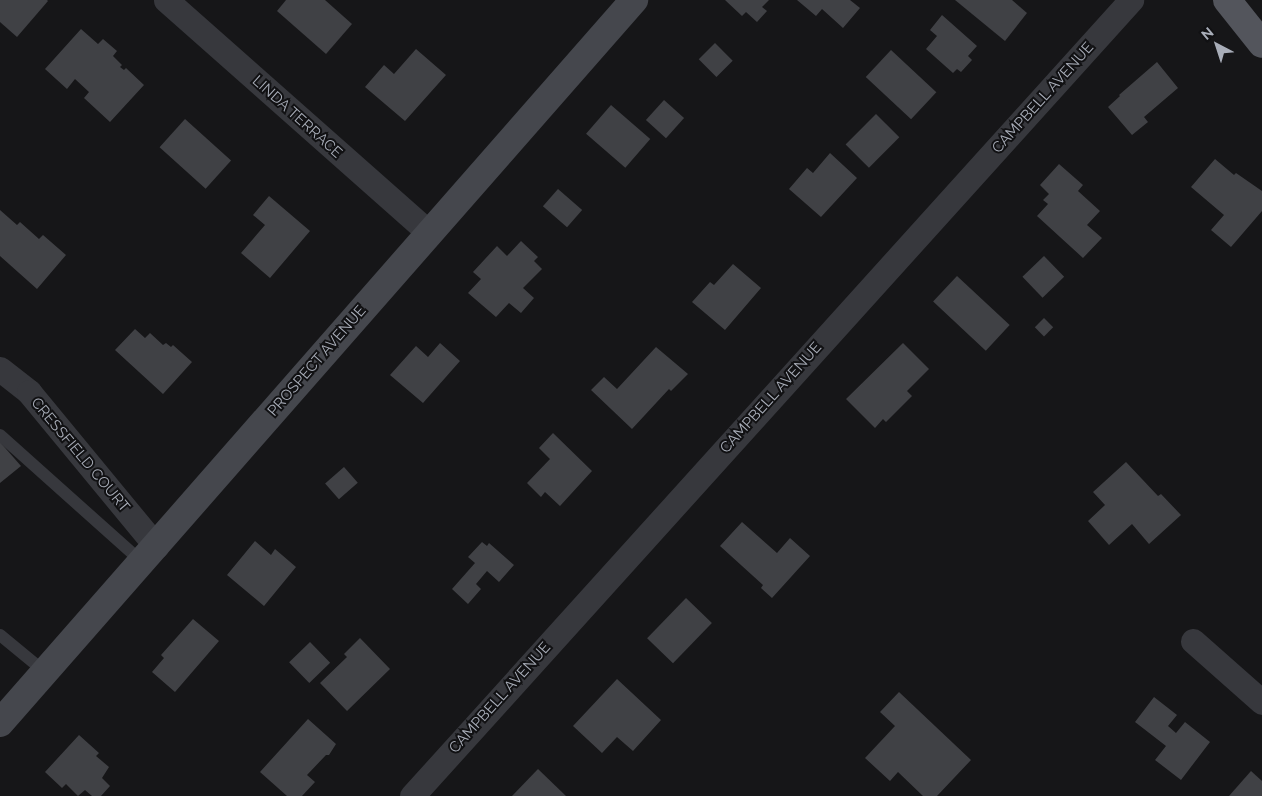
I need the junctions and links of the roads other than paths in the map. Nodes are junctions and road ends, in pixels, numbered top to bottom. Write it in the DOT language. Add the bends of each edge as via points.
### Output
graph roads {
  1 [pos="166,0"];
  2 [pos="634,0"];
  3 [pos="1131,0"];
  4 [pos="1226,0"];
  5 [pos="1262,44"];
  6 [pos="429,233"];
  7 [pos="0,369"];
  8 [pos="0,434"];
  9 [pos="149,554"];
  10 [pos="0,635"];
  11 [pos="1194,641"];
  12 [pos="45,672"];
  13 [pos="1262,702"];
  14 [pos="0,723"];
  15 [pos="412,796"];
  1 -- 6 [label="street, LINDA TERRACE"];
  2 -- 6 [label="main road, PROSPECT AVENUE"];
  3 -- 15 [label="street, CAMPBELL AVENUE"];
  4 -- 5 [label="main road"];
  6 -- 9 [label="main road, PROSPECT AVENUE"];
  7 -- 9 [label="street, CRESSFIELD COURT" via="29,392"];
  8 -- 9 [label="lane"];
  9 -- 12 [label="main road, PROSPECT AVENUE"];
  10 -- 12 [label="lane"];
  11 -- 13 [label="street"];
  12 -- 14 [label="main road, PROSPECT AVENUE"];
}
